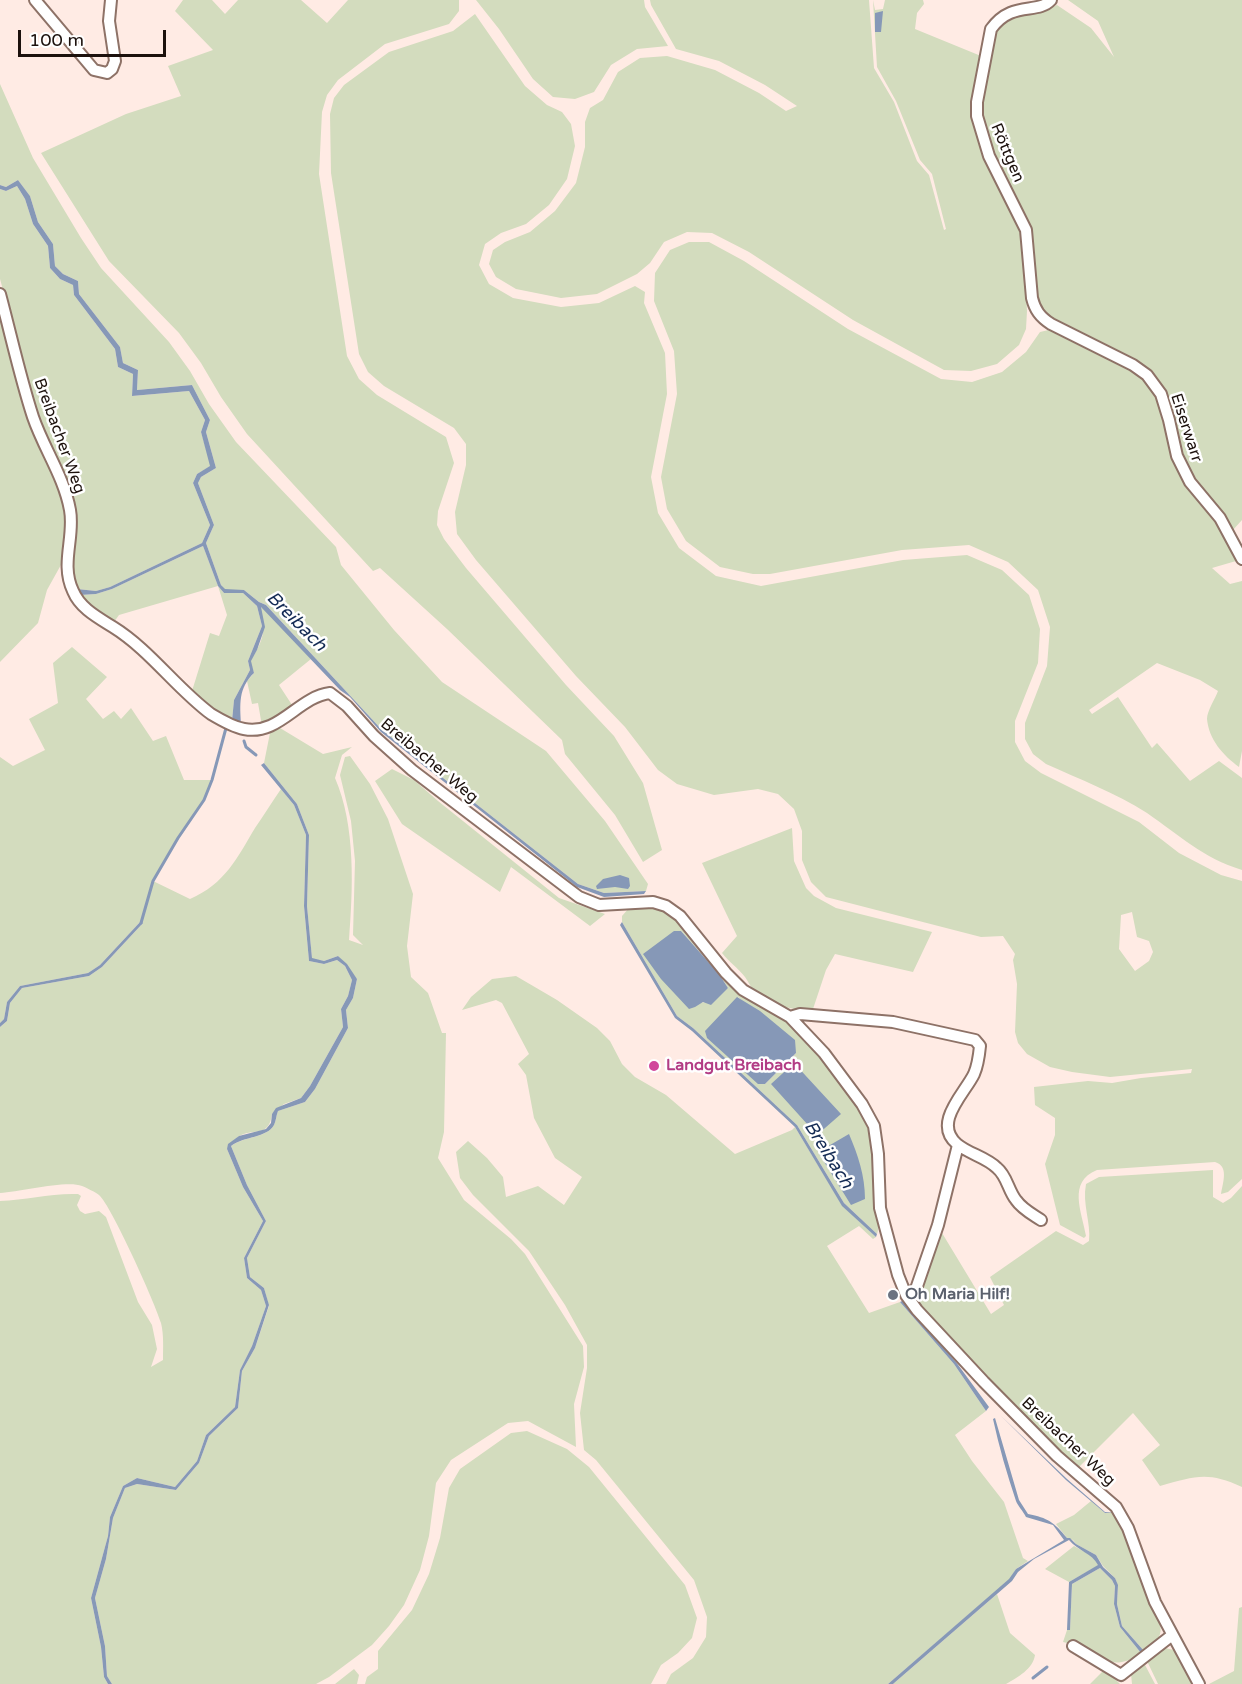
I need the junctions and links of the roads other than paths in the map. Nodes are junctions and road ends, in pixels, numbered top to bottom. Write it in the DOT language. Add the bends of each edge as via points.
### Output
graph roads {
  1 [pos="35,0"];
  2 [pos="111,0"];
  3 [pos="1051,0"];
  4 [pos="0,294"];
  5 [pos="1042,318"];
  6 [pos="1242,559"];
  7 [pos="790,1017"];
  8 [pos="958,1144"];
  9 [pos="1041,1220"];
  10 [pos="906,1295"];
  11 [pos="1171,1636"];
  12 [pos="1073,1646"];
  13 [pos="1124,1679"];
  14 [pos="1198,1684"];
  1 -- 2 [label="street" via="94,70 107,73 115,62 109,21"];
  3 -- 5 [label="street, Röttgen" via="1013,8 996,19 977,102 977,116 989,156 1026,230 1032,298"];
  4 -- 7 [label="street, Breibacher Weg" via="34,419 70,511 66,562 73,591 81,604 132,641 211,714 229,724 261,729 315,697 330,693 412,770 579,897 599,905 653,902 666,906 680,916 743,990"];
  5 -- 6 [label="street, Eiserwarr" via="1147,375 1161,394 1177,456 1190,482 1220,518"];
  7 -- 8 [label="street" via="800,1014 874,1019 975,1040 980,1046 974,1073 949,1117 950,1132"];
  7 -- 10 [label="street, Breibacher Weg" via="824,1053 869,1116 877,1140 880,1208"];
  8 -- 9 [label="street" via="996,1167 1016,1200"];
  8 -- 10 [label="street" via="916,1289"];
  10 -- 11 [label="street, Breibacher Weg" via="1057,1456 1116,1507"];
  11 -- 13 [label="street"];
  11 -- 14 [label="street, Breibacher Weg"];
  12 -- 13 [label="street"];
}
